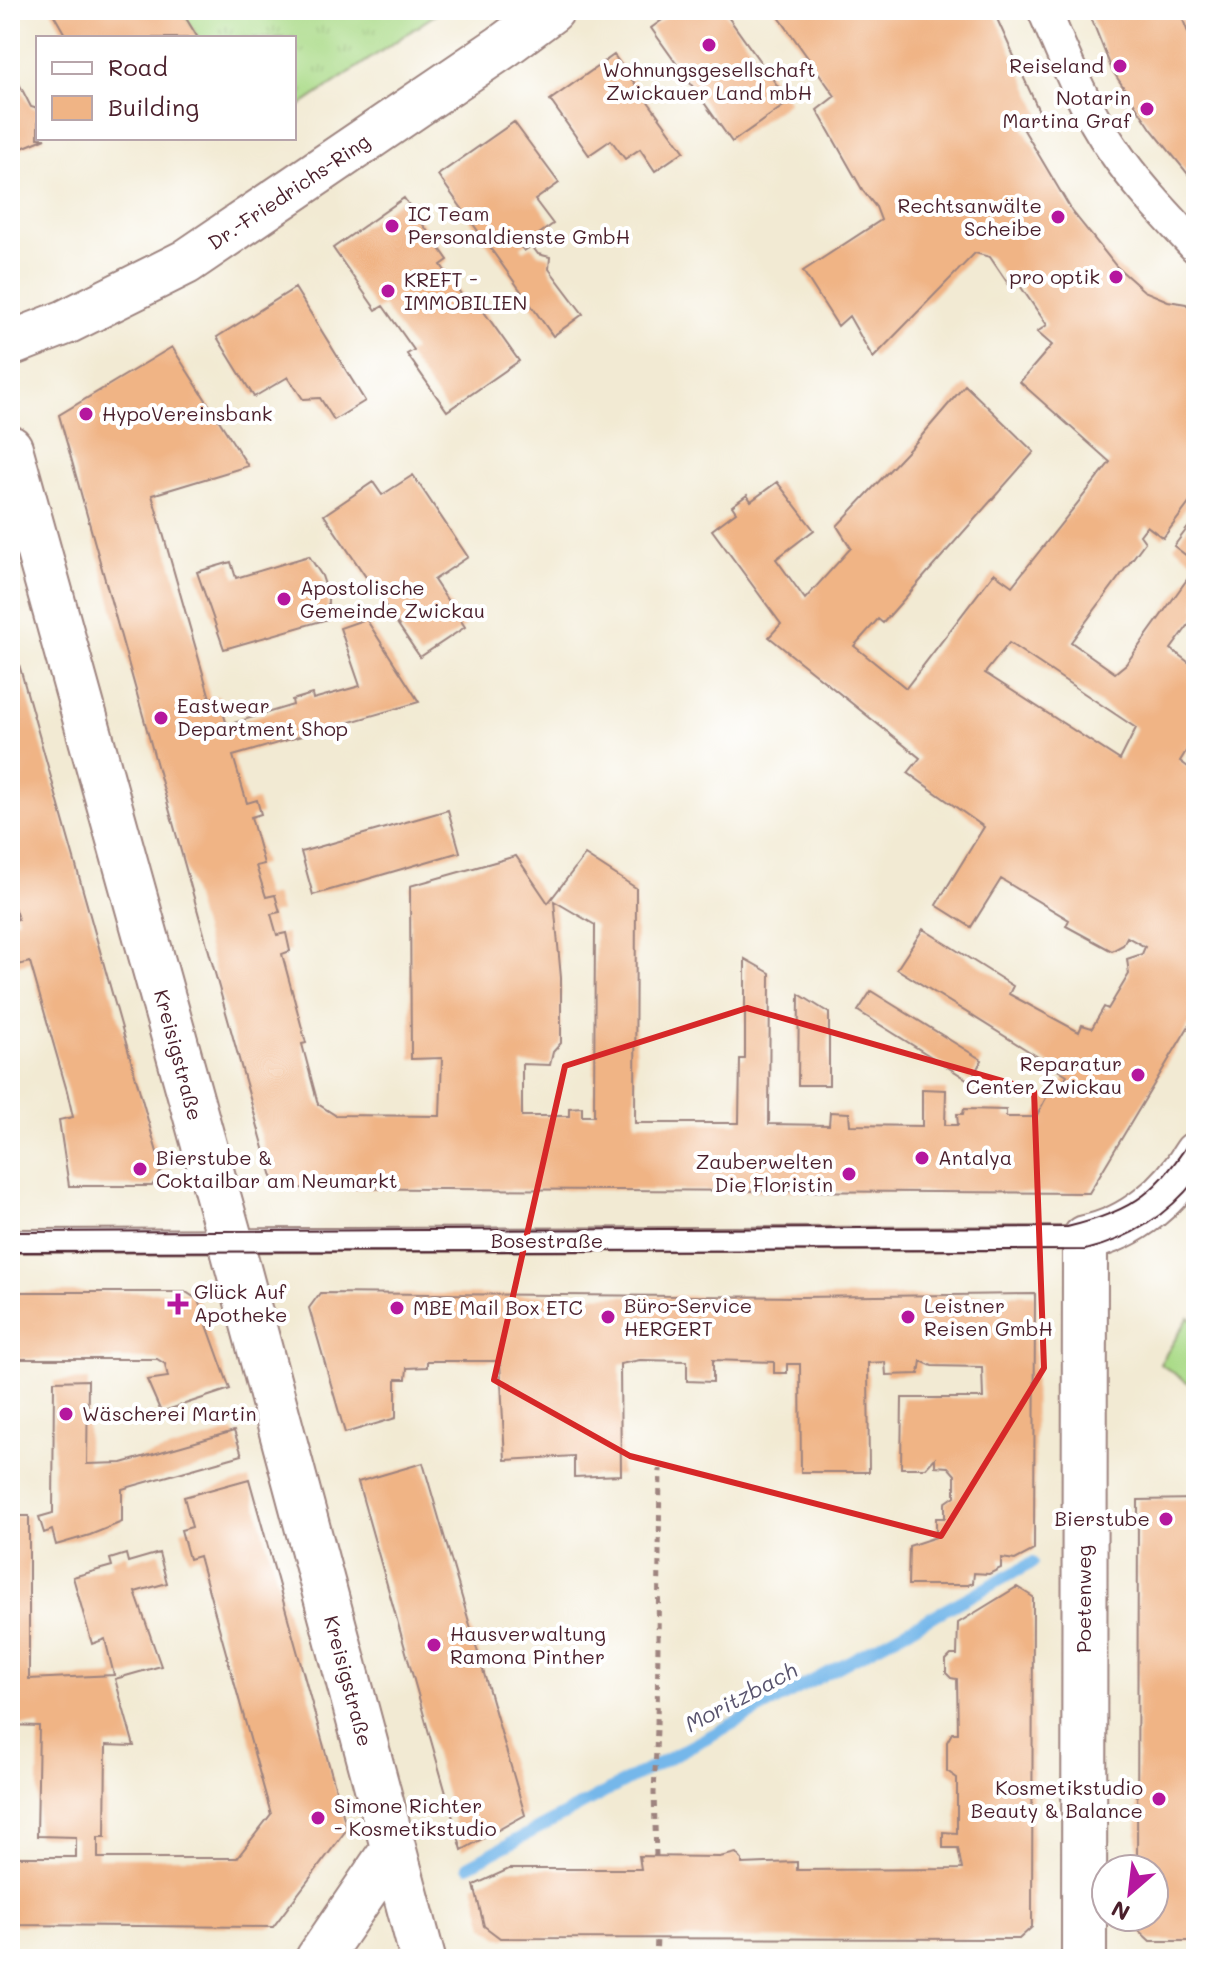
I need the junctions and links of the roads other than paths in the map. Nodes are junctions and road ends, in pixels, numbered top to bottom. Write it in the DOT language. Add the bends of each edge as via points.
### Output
graph roads {
  1 [pos="552,10"];
  2 [pos="1044,10"];
  3 [pos="1196,247"];
  4 [pos="10,344"];
  5 [pos="10,448"];
  6 [pos="1196,1154"];
  7 [pos="1085,1238"];
  8 [pos="10,1241"];
  9 [pos="231,1242"];
  10 [pos="393,1849"];
  11 [pos="318,1959"];
  12 [pos="423,1959"];
  13 [pos="1084,1959"];
  1 -- 4 [label="street, Dr.-Friedrichs-Ring" via="186,262"];
  2 -- 3 [label="street" via="1111,148"];
  5 -- 9 [label="street, Kreisigstraße"];
  6 -- 7 [label="street" via="1172,1188 1143,1212"];
  7 -- 9 [label="lane, Bosestraße"];
  7 -- 13 [label="street, Poetenweg"];
  8 -- 9 [label="lane, Bosestraße"];
  9 -- 10 [label="street, Kreisigstraße"];
  10 -- 11 [label="street"];
  10 -- 12 [label="street, Kreisigstraße"];
}
